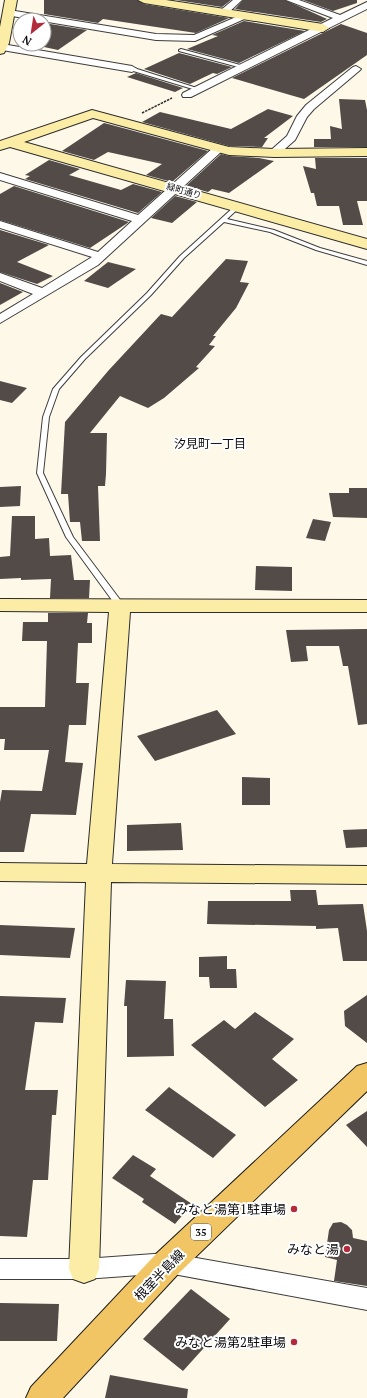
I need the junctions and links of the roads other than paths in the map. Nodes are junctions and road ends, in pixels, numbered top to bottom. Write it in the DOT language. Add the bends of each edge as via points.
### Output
graph roads {
  1 [pos="144,0"];
  2 [pos="238,0"];
  3 [pos="290,0"];
  4 [pos="352,0"];
  5 [pos="367,5"];
  6 [pos="7,7"];
  7 [pos="224,12"];
  8 [pos="246,16"];
  9 [pos="341,18"];
  10 [pos="323,28"];
  11 [pos="1,42"];
  12 [pos="181,50"];
  13 [pos="242,67"];
  14 [pos="132,69"];
  15 [pos="356,69"];
  16 [pos="198,89"];
  17 [pos="187,95"];
  18 [pos="6,144"];
  19 [pos="218,149"];
  20 [pos="367,152"];
  21 [pos="274,153"];
  22 [pos="0,176"];
  23 [pos="175,189"];
  24 [pos="237,207"];
  25 [pos="141,220"];
  26 [pos="224,220"];
  27 [pos="0,224"];
  28 [pos="367,244"];
  29 [pos="100,256"];
  30 [pos="367,263"];
  31 [pos="0,277"];
  32 [pos="43,293"];
  33 [pos="0,319"];
  34 [pos="0,605"];
  35 [pos="120,605"];
  36 [pos="367,606"];
  37 [pos="0,872"];
  38 [pos="99,872"];
  39 [pos="367,875"];
  40 [pos="367,1074"];
  41 [pos="168,1263"];
  42 [pos="0,1269"];
  43 [pos="84,1269"];
  44 [pos="367,1299"];
  45 [pos="42,1398"];
  1 -- 7 [label="street"];
  2 -- 7 [label="street"];
  3 -- 9 [label="street"];
  4 -- 5 [label="street"];
  5 -- 9 [label="street"];
  6 -- 8 [label="street" via="156,37 175,38 195,38"];
  6 -- 11 [label="street"];
  7 -- 8 [label="street"];
  8 -- 10 [label="street"];
  9 -- 10 [label="street"];
  10 -- 13 [label="street"];
  11 -- 14 [label="street" via="110,67"];
  12 -- 13 [label="lane"];
  13 -- 16 [label="street"];
  14 -- 16 [label="lane"];
  15 -- 21 [label="street" via="310,107 302,116 291,138"];
  16 -- 17 [label="street"];
  18 -- 19 [label="street" via="92,114"];
  18 -- 23 [label="street, 緑町通り"];
  19 -- 21 [label="street"];
  19 -- 23 [label="street"];
  20 -- 21 [label="street"];
  22 -- 25 [label="street"];
  23 -- 24 [label="street, 緑町通り"];
  23 -- 25 [label="street"];
  24 -- 26 [label="lane"];
  24 -- 28 [label="street, 緑町通り"];
  25 -- 29 [label="street"];
  26 -- 30 [label="lane" via="272,231 318,249"];
  26 -- 35 [label="lane" via="182,257 149,294 83,358 56,390 46,417 40,473 70,537"];
  27 -- 29 [label="street"];
  29 -- 32 [label="street"];
  31 -- 32 [label="street"];
  32 -- 33 [label="street"];
  34 -- 35 [label="street"];
  35 -- 36 [label="street"];
  35 -- 38 [label="street"];
  37 -- 38 [label="street"];
  38 -- 39 [label="street"];
  38 -- 43 [label="street"];
  40 -- 41 [label="main road, 根室半島線 / 35"];
  41 -- 43 [label="street"];
  41 -- 44 [label="street"];
  41 -- 45 [label="main road, 根室半島線 / 35"];
  42 -- 43 [label="street"];
}
